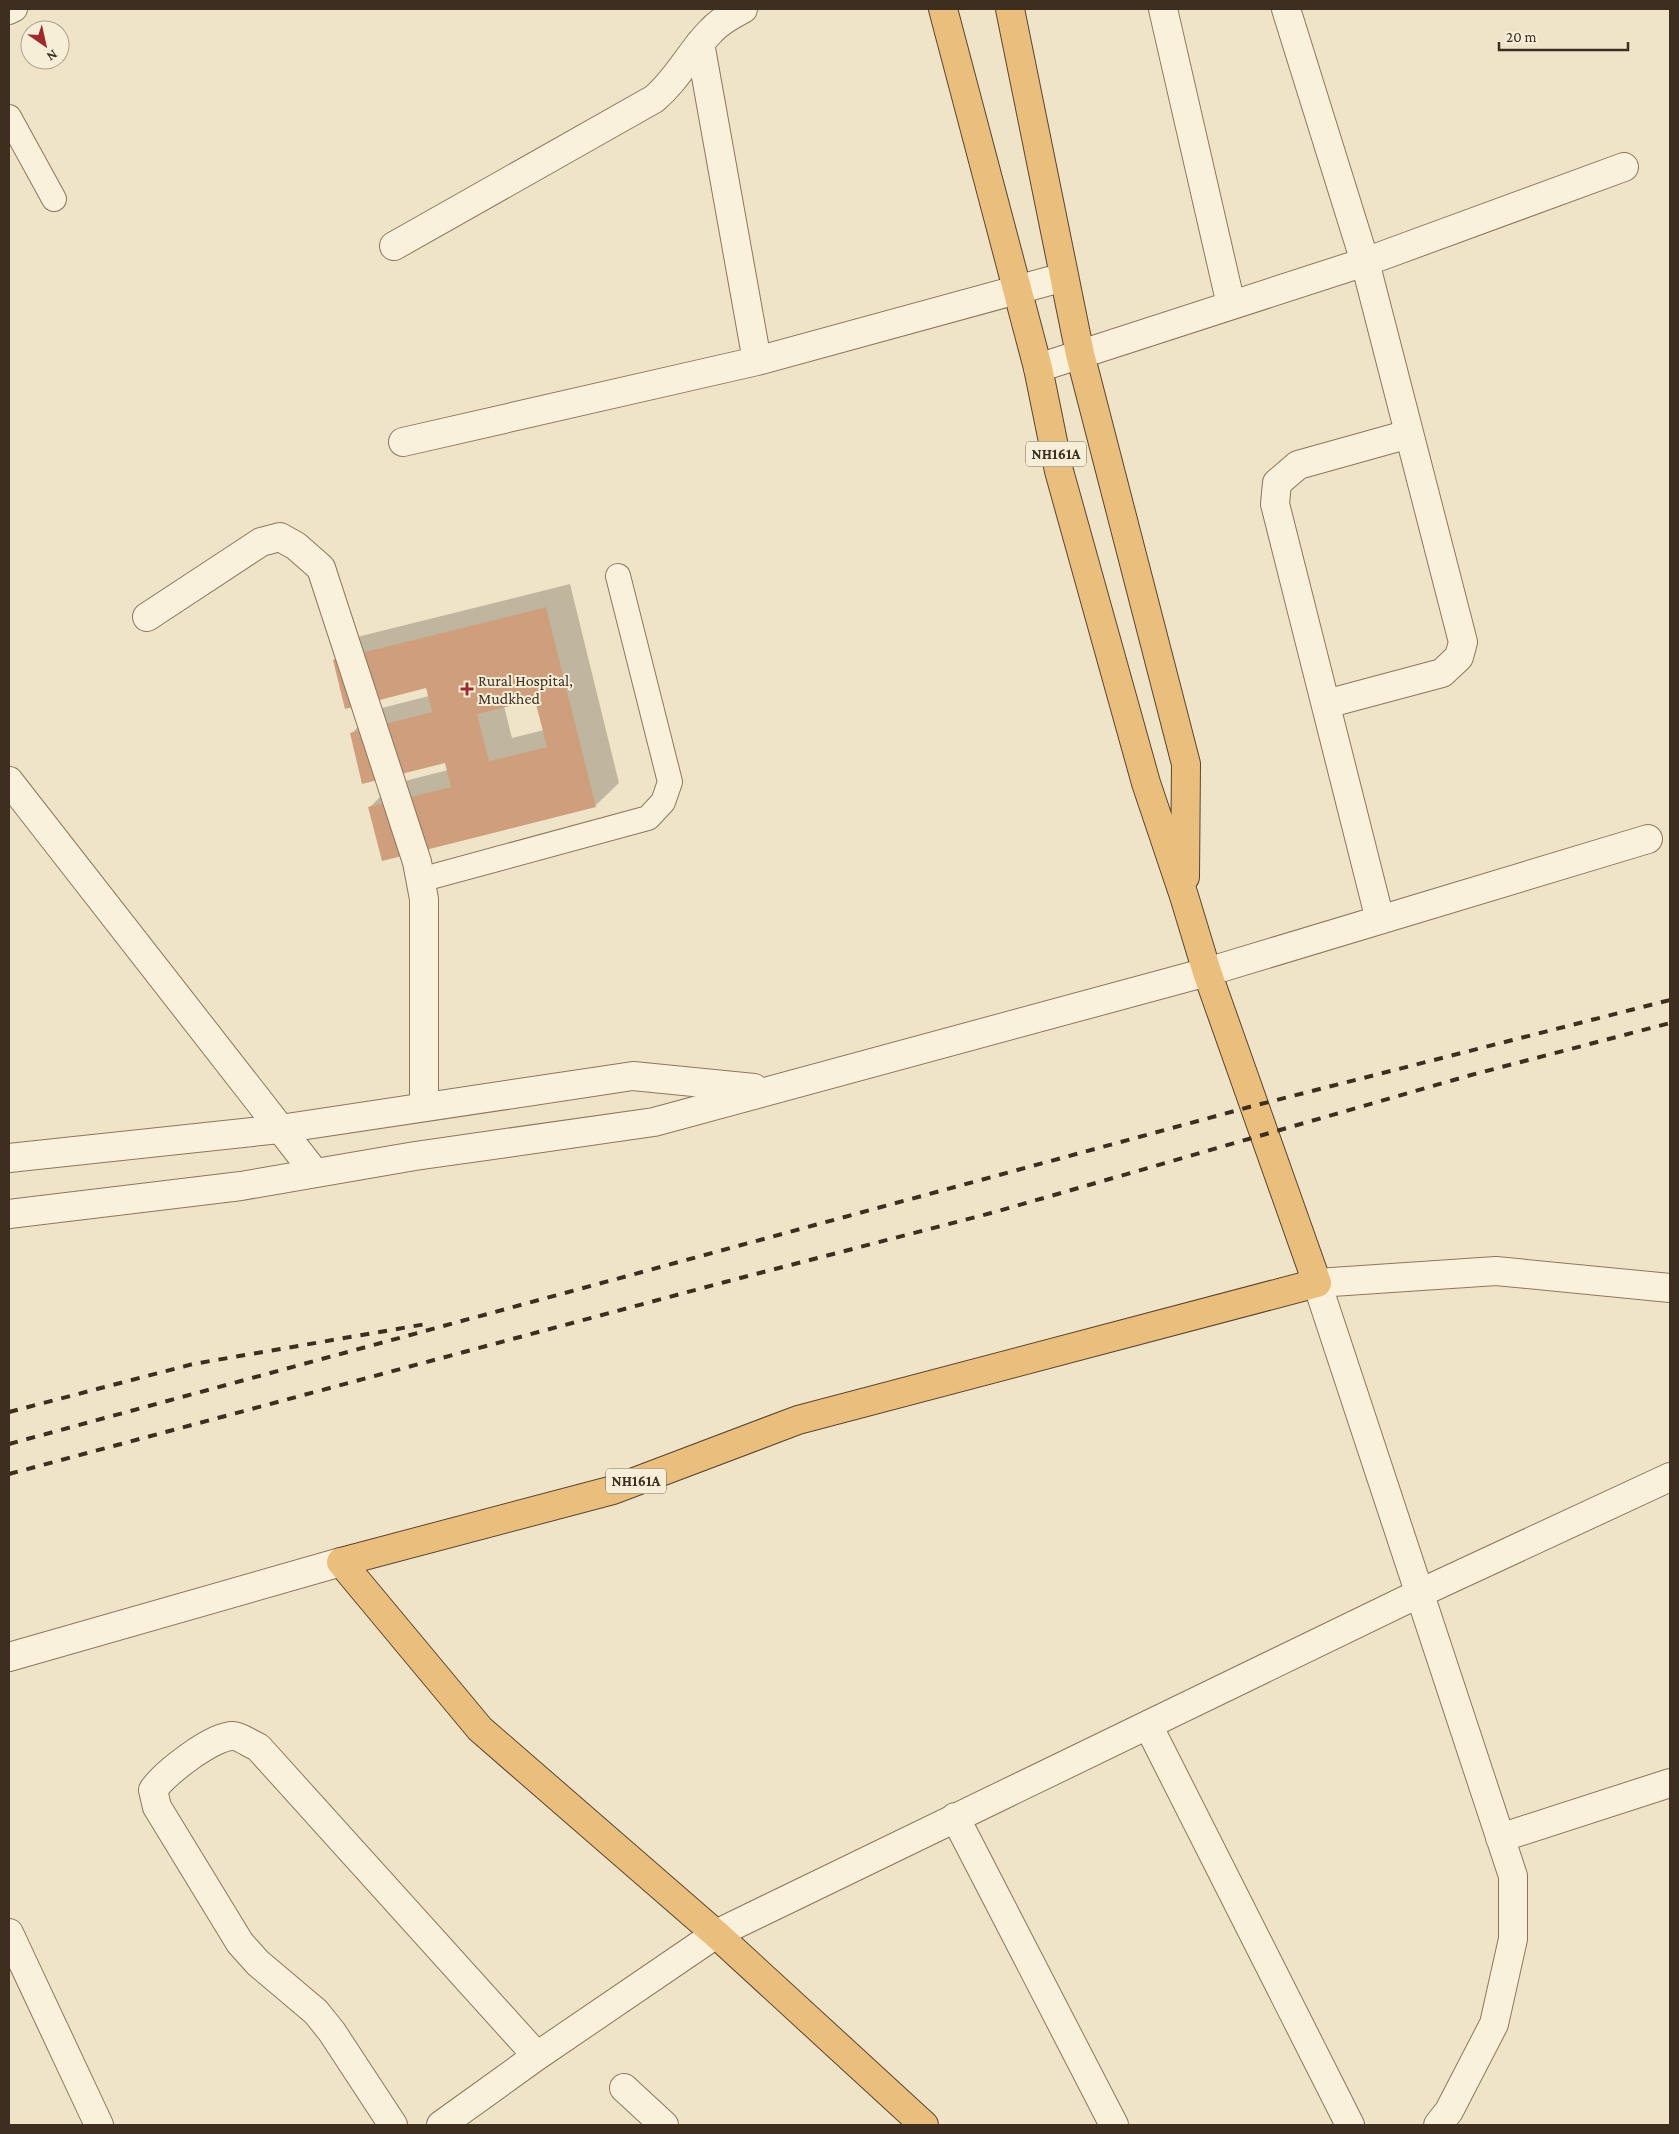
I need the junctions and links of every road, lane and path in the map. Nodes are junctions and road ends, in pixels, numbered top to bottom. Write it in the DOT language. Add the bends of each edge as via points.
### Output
graph roads {
  1 [pos="15,9"];
  2 [pos="743,9"];
  3 [pos="943,9"];
  4 [pos="1010,9"];
  5 [pos="1162,9"];
  6 [pos="1286,9"];
  7 [pos="9,12"];
  8 [pos="700,43"];
  9 [pos="9,117"];
  10 [pos="1624,167"];
  11 [pos="54,200"];
  12 [pos="394,246"];
  13 [pos="1365,262"];
  14 [pos="1064,277"];
  15 [pos="1016,290"];
  16 [pos="1232,305"];
  17 [pos="1080,354"];
  18 [pos="757,361"];
  19 [pos="1038,368"];
  20 [pos="1409,434"];
  21 [pos="403,442"];
  22 [pos="618,576"];
  23 [pos="146,617"];
  24 [pos="1326,704"];
  25 [pos="9,781"];
  26 [pos="1648,839"];
  27 [pos="420,880"];
  28 [pos="1184,896"];
  29 [pos="1380,920"];
  30 [pos="1207,972"];
  31 [pos="771,1090"];
  32 [pos="424,1106"];
  33 [pos="280,1129"];
  34 [pos="9,1158"];
  35 [pos="315,1173"];
  36 [pos="9,1214"];
  37 [pos="1317,1283"];
  38 [pos="1670,1288"];
  39 [pos="1670,1477"];
  40 [pos="341,1562"];
  41 [pos="1418,1594"];
  42 [pos="9,1657"];
  43 [pos="1148,1724"];
  44 [pos="1670,1783"];
  45 [pos="955,1818"];
  46 [pos="1500,1838"];
  47 [pos="9,1933"];
  48 [pos="716,1934"];
  49 [pos="537,2056"];
  50 [pos="624,2088"];
  51 [pos="100,2125"];
  52 [pos="393,2125"];
  53 [pos="441,2125"];
  54 [pos="664,2125"];
  55 [pos="924,2125"];
  56 [pos="1114,2125"];
  57 [pos="1350,2125"];
  58 [pos="1438,2125"];
  1 -- 7 [label="lane"];
  2 -- 8 [label="street" via="723,20"];
  3 -- 15 [label="highway, NH161A"];
  4 -- 14 [label="highway, NH161A"];
  5 -- 16 [label="street"];
  6 -- 13 [label="street"];
  8 -- 12 [label="street" via="678,76 654,99"];
  8 -- 18 [label="street"];
  9 -- 11 [label="lane"];
  10 -- 13 [label="street"];
  13 -- 16 [label="street"];
  13 -- 20 [label="street"];
  14 -- 15 [label="street"];
  14 -- 17 [label="highway, NH161A"];
  15 -- 18 [label="street"];
  15 -- 19 [label="highway, NH161A"];
  16 -- 17 [label="street"];
  17 -- 19 [label="street"];
  17 -- 28 [label="highway, NH161A" via="1186,764"];
  18 -- 21 [label="street"];
  19 -- 28 [label="highway, NH161A" via="1060,471 1146,783"];
  20 -- 24 [label="street" via="1298,465 1276,483 1276,504"];
  20 -- 24 [label="street" via="1463,642 1459,657 1442,673"];
  22 -- 27 [label="lane" via="670,782 663,802 648,818"];
  23 -- 27 [label="street" via="261,542 280,537 321,568 417,862"];
  24 -- 29 [label="street"];
  25 -- 33 [label="street"];
  26 -- 29 [label="street"];
  27 -- 32 [label="street" via="424,898"];
  28 -- 30 [label="highway, NH161A"];
  29 -- 30 [label="street"];
  30 -- 31 [label="street"];
  30 -- 37 [label="highway, NH161A"];
  31 -- 32 [label="street" via="633,1076"];
  31 -- 35 [label="street" via="654,1122"];
  32 -- 33 [label="street"];
  33 -- 34 [label="street"];
  33 -- 35 [label="street"];
  35 -- 36 [label="street" via="241,1186"];
  37 -- 38 [label="street" via="1496,1271"];
  37 -- 40 [label="highway, NH161A" via="798,1420 612,1490"];
  37 -- 41 [label="street"];
  39 -- 41 [label="street"];
  40 -- 42 [label="street"];
  40 -- 48 [label="highway" via="480,1729"];
  41 -- 43 [label="street"];
  41 -- 46 [label="street"];
  43 -- 45 [label="street"];
  43 -- 57 [label="street"];
  44 -- 46 [label="street"];
  45 -- 48 [label="street"];
  45 -- 56 [label="street"];
  46 -- 58 [label="street" via="1513,1876 1513,1939 1494,2024 1449,2111"];
  47 -- 51 [label="street"];
  48 -- 49 [label="street"];
  48 -- 55 [label="highway"];
  49 -- 52 [label="street" via="258,1747 235,1736 220,1738 163,1777 153,1790 156,1808 240,1943 258,1963 316,2012"];
  49 -- 53 [label="street"];
  50 -- 54 [label="street"];
}
